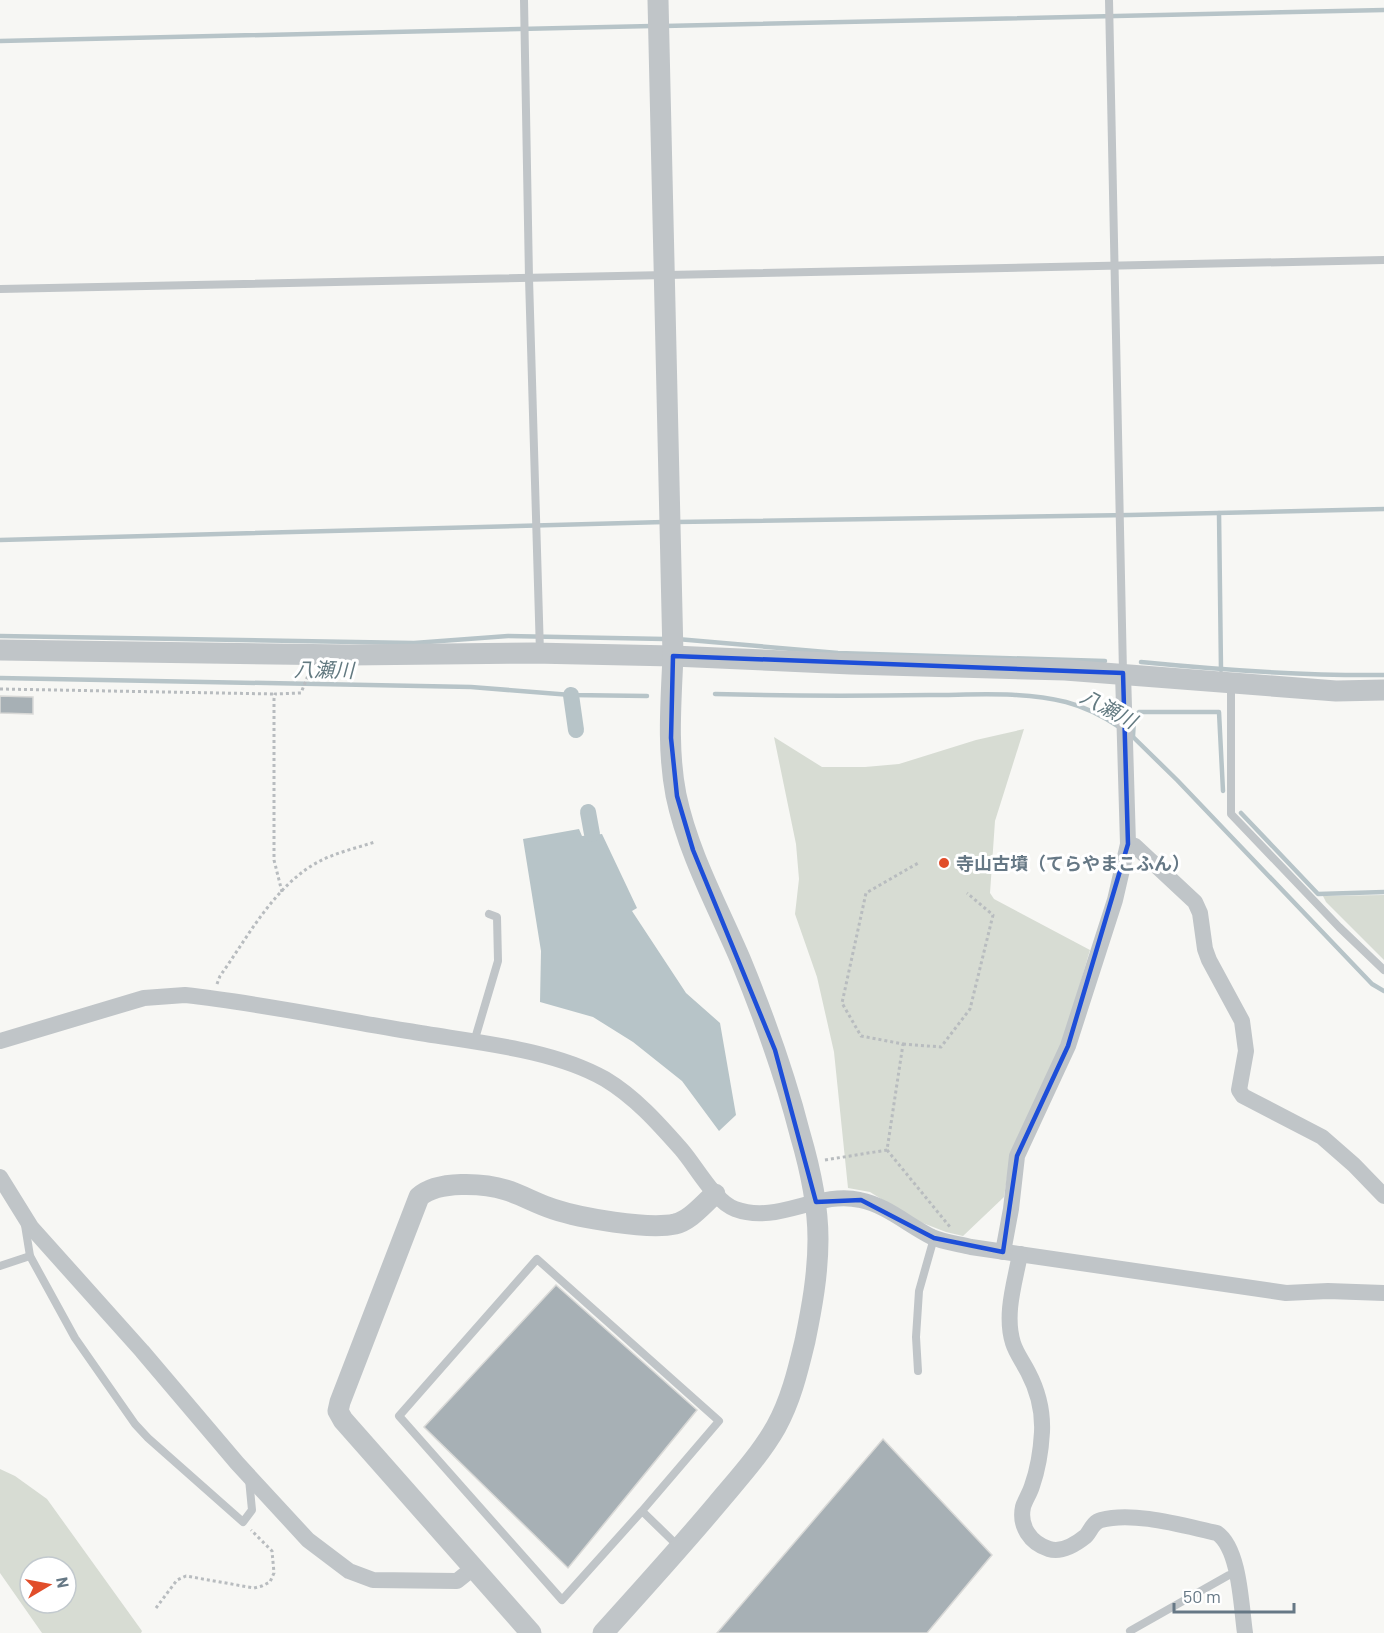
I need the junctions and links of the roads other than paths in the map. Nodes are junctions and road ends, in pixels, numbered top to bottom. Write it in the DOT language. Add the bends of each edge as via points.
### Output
graph roads {
  1 [pos="524,0"];
  2 [pos="658,0"];
  3 [pos="1109,0"];
  4 [pos="1384,260"];
  5 [pos="1116,266"];
  6 [pos="663,275"];
  7 [pos="529,278"];
  8 [pos="0,289"];
  9 [pos="0,650"];
  10 [pos="540,653"];
  11 [pos="673,656"];
  12 [pos="1123,673"];
  13 [pos="1230,684"];
  14 [pos="1384,690"];
  15 [pos="1128,844"];
  16 [pos="489,914"];
  17 [pos="1384,970"];
  18 [pos="0,1041"];
  19 [pos="474,1042"];
  20 [pos="0,1177"];
  21 [pos="715,1194"];
  22 [pos="1384,1196"];
  23 [pos="816,1202"];
  24 [pos="24,1218"];
  25 [pos="934,1238"];
  26 [pos="1012,1253"];
  27 [pos="30,1256"];
  28 [pos="0,1266"];
  29 [pos="1384,1293"];
  30 [pos="918,1371"];
  31 [pos="249,1475"];
  32 [pos="642,1511"];
  33 [pos="680,1548"];
  34 [pos="472,1569"];
  35 [pos="1236,1573"];
  36 [pos="1130,1631"];
  37 [pos="531,1633"];
  38 [pos="603,1633"];
  39 [pos="1245,1633"];
  1 -- 7 [label="lane"];
  2 -- 6 [label="street"];
  3 -- 5 [label="lane"];
  4 -- 5 [label="lane"];
  5 -- 6 [label="lane"];
  5 -- 12 [label="lane"];
  6 -- 7 [label="lane"];
  6 -- 11 [label="street"];
  7 -- 8 [label="lane"];
  7 -- 10 [label="lane"];
  9 -- 10 [label="street" via="349,655"];
  10 -- 11 [label="street"];
  11 -- 12 [label="street"];
  11 -- 23 [label="street" via="671,738 676,796 693,850 775,1050 794,1108"];
  12 -- 13 [label="street"];
  12 -- 15 [label="street"];
  13 -- 14 [label="street"];
  13 -- 17 [label="lane" via="1231,814"];
  15 -- 22 [label="street" via="1135,846 1195,902 1209,960 1242,1021 1246,1051 1239,1090 1243,1096 1322,1137"];
  15 -- 26 [label="street" via="1068,1046 1017,1156 1011,1209"];
  16 -- 19 [label="lane" via="497,917 498,961"];
  18 -- 19 [label="street" via="144,998 185,994"];
  19 -- 21 [label="street" via="552,1057 589,1071 622,1090 682,1150"];
  20 -- 24 [label="street"];
  21 -- 23 [label="street" via="734,1209 751,1213 790,1210"];
  21 -- 34 [label="street" via="689,1218 676,1224 581,1216 488,1186 437,1186 419,1197 338,1411"];
  23 -- 25 [label="street" via="861,1200"];
  23 -- 33 [label="street" via="817,1274 796,1381 776,1427"];
  24 -- 27 [label="lane"];
  24 -- 31 [label="street"];
  25 -- 26 [label="street"];
  25 -- 30 [label="lane" via="919,1291"];
  26 -- 29 [label="street" via="1286,1293"];
  26 -- 35 [label="street" via="1013,1344 1039,1396 1042,1415 1039,1456 1022,1516 1030,1538 1037,1545 1063,1549 1086,1535 1097,1521 1129,1518 1165,1522 1217,1533 1229,1544"];
  27 -- 28 [label="lane"];
  27 -- 31 [label="lane" via="75,1338 135,1424 243,1522 252,1510"];
  31 -- 34 [label="street" via="308,1540 359,1576 373,1580 456,1581"];
  32 -- 32 [label="lane" via="719,1421 537,1259 399,1416 562,1600"];
  32 -- 33 [label="lane"];
  33 -- 38 [label="street"];
  34 -- 37 [label="street"];
  35 -- 36 [label="lane"];
  35 -- 39 [label="street"];
}
